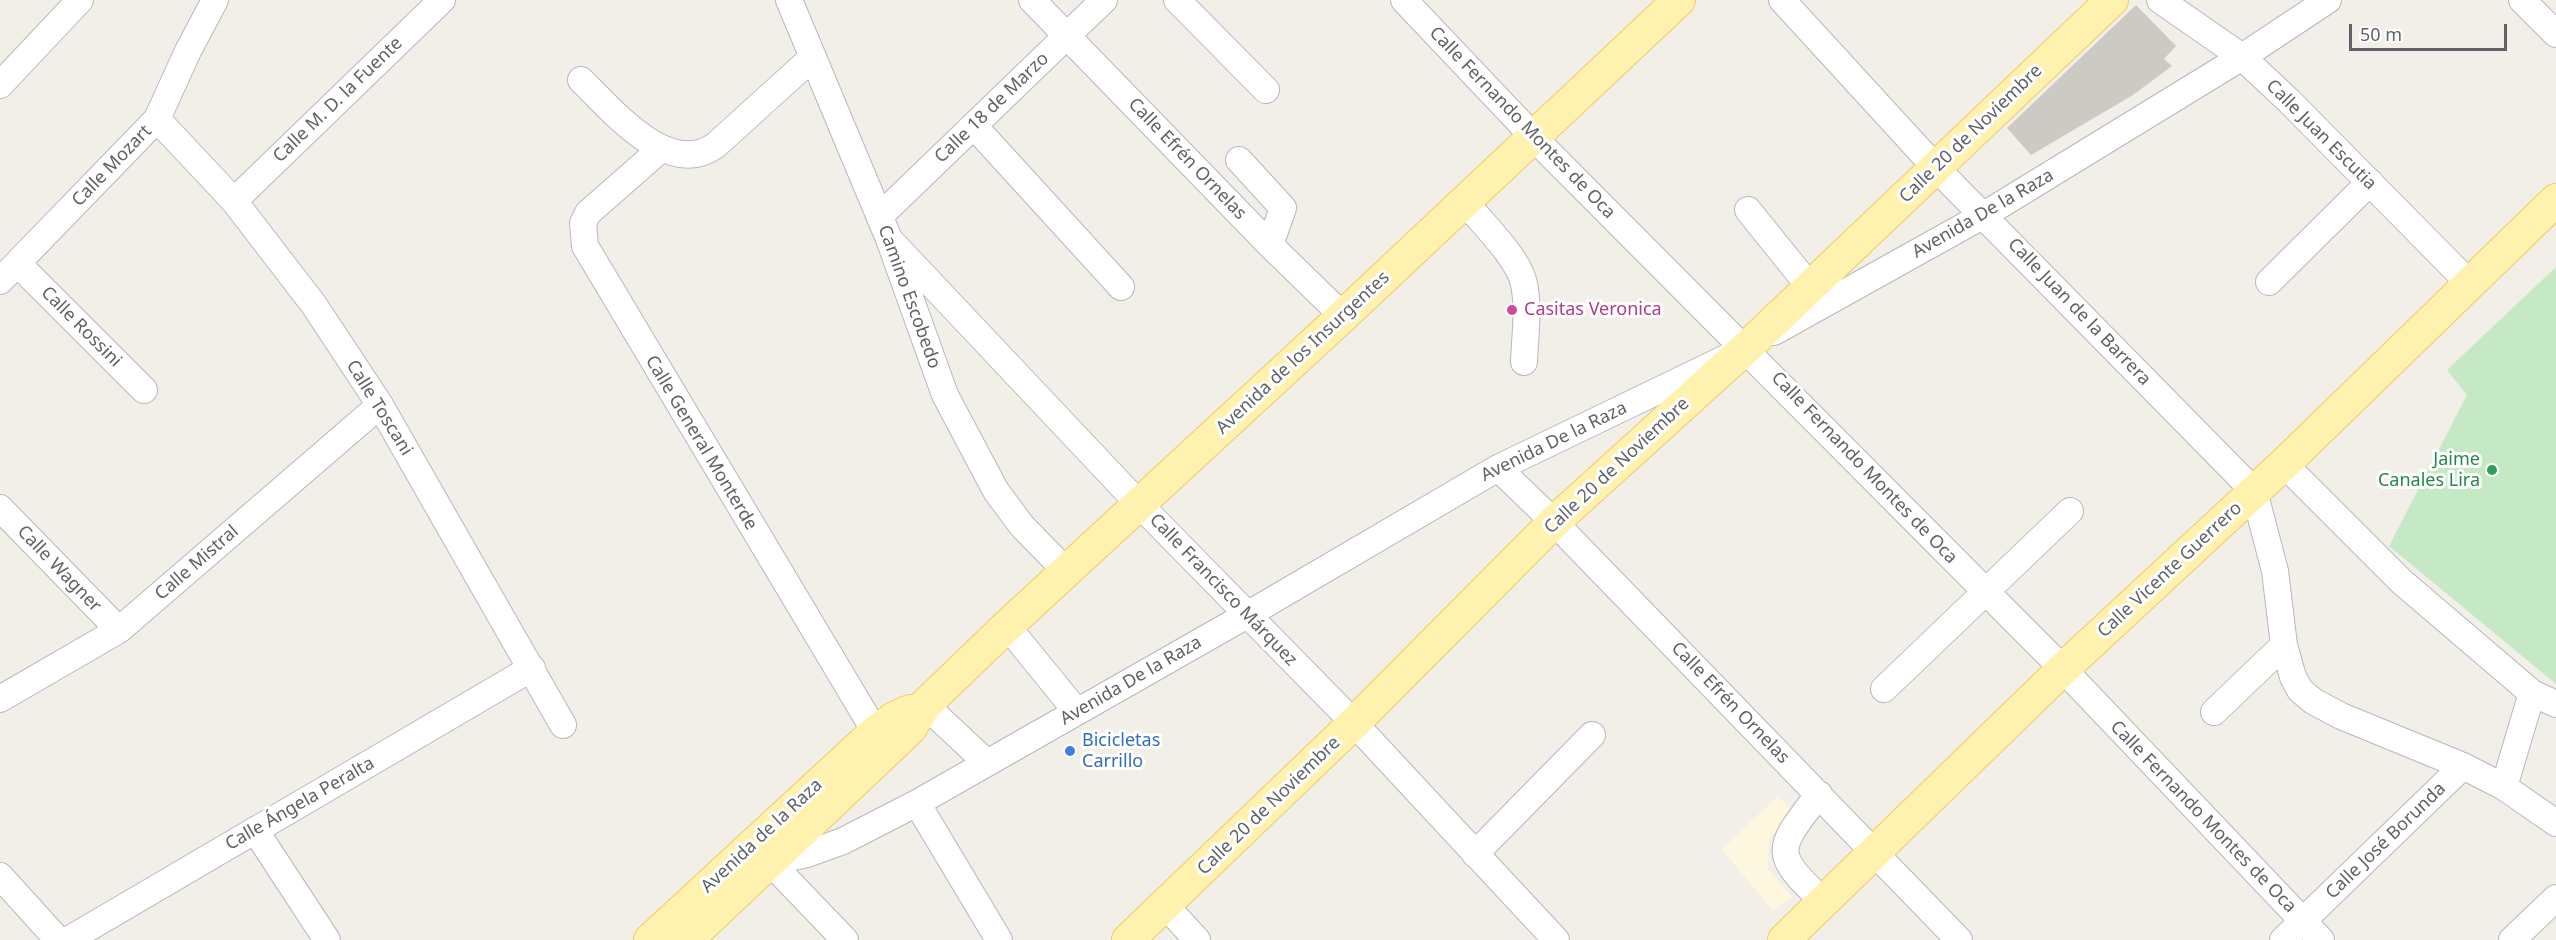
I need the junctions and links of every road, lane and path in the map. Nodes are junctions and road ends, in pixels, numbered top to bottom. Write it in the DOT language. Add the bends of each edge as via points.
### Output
graph roads {
  1 [pos="80,0"];
  2 [pos="215,0"];
  3 [pos="442,0"];
  4 [pos="789,0"];
  5 [pos="1032,0"];
  6 [pos="1104,0"];
  7 [pos="1177,0"];
  8 [pos="1404,0"];
  9 [pos="1680,0"];
  10 [pos="1782,0"];
  11 [pos="2112,0"];
  12 [pos="2160,0"];
  13 [pos="2522,0"];
  14 [pos="2317,3"];
  15 [pos="2556,34"];
  16 [pos="1067,36"];
  17 [pos="813,57"];
  18 [pos="2241,57"];
  19 [pos="580,80"];
  20 [pos="0,85"];
  21 [pos="1266,90"];
  22 [pos="157,119"];
  23 [pos="974,126"];
  24 [pos="1534,136"];
  25 [pos="660,149"];
  26 [pos="1239,160"];
  27 [pos="1936,168"];
  28 [pos="2370,182"];
  29 [pos="2556,200"];
  30 [pos="234,201"];
  31 [pos="1464,202"];
  32 [pos="1748,210"];
  33 [pos="1984,215"];
  34 [pos="880,216"];
  35 [pos="890,239"];
  36 [pos="1270,245"];
  37 [pos="9,273"];
  38 [pos="2269,282"];
  39 [pos="2470,284"];
  40 [pos="1121,286"];
  41 [pos="1816,296"];
  42 [pos="1343,316"];
  43 [pos="1746,348"];
  44 [pos="1524,362"];
  45 [pos="144,390"];
  46 [pos="380,405"];
  47 [pos="2284,464"];
  48 [pos="1498,468"];
  49 [pos="2254,491"];
  50 [pos="1138,504"];
  51 [pos="0,508"];
  52 [pos="2070,511"];
  53 [pos="1554,522"];
  54 [pos="1066,571"];
  55 [pos="1986,592"];
  56 [pos="1247,615"];
  57 [pos="1007,626"];
  58 [pos="119,630"];
  59 [pos="2284,645"];
  60 [pos="532,668"];
  61 [pos="2063,669"];
  62 [pos="1884,689"];
  63 [pos="2532,693"];
  64 [pos="0,699"];
  65 [pos="925,705"];
  66 [pos="2556,705"];
  67 [pos="1077,712"];
  68 [pos="2214,712"];
  69 [pos="1354,723"];
  70 [pos="563,725"];
  71 [pos="1592,735"];
  72 [pos="881,742"];
  73 [pos="987,763"];
  74 [pos="2463,766"];
  75 [pos="2504,787"];
  76 [pos="1819,794"];
  77 [pos="917,803"];
  78 [pos="2556,824"];
  79 [pos="255,830"];
  80 [pos="1875,852"];
  81 [pos="1475,854"];
  82 [pos="770,862"];
  83 [pos="0,876"];
  84 [pos="2556,898"];
  85 [pos="1824,902"];
  86 [pos="1165,905"];
  87 [pos="2303,922"];
  88 [pos="58,940"];
  89 [pos="68,940"];
  90 [pos="327,940"];
  91 [pos="650,940"];
  92 [pos="687,940"];
  93 [pos="845,940"];
  94 [pos="999,940"];
  95 [pos="1128,940"];
  96 [pos="1197,940"];
  97 [pos="1556,940"];
  98 [pos="1784,940"];
  99 [pos="1959,940"];
  100 [pos="2283,940"];
  101 [pos="2320,940"];
  102 [pos="2512,940"];
  1 -- 20 [label="street"];
  2 -- 22 [label="street, Calle Mozart"];
  3 -- 30 [label="street, Calle M. D. la Fuente"];
  4 -- 17 [label="street, Camino Escobedo"];
  5 -- 16 [label="street, Calle Efrén Ornelas"];
  6 -- 16 [label="street, Calle 18 de Marzo"];
  7 -- 21 [label="street"];
  8 -- 24 [label="street, Calle Fernando Montes de Oca"];
  9 -- 24 [label="main road, Avenida de los Insurgentes"];
  10 -- 27 [label="street, Calle Juan de la Barrera"];
  11 -- 27 [label="main road, Calle 20 de Noviembre"];
  12 -- 18 [label="street, Calle Juan Escutia"];
  13 -- 15 [label="street"];
  14 -- 18 [label="street, Avenida De la Raza"];
  16 -- 23 [label="street, Calle 18 de Marzo"];
  16 -- 36 [label="street, Calle Efrén Ornelas"];
  17 -- 25 [label="street" via="706,153 683,155"];
  17 -- 34 [label="street, Camino Escobedo"];
  18 -- 28 [label="street, Calle Juan Escutia"];
  18 -- 33 [label="street, Avenida De la Raza"];
  19 -- 25 [label="street" via="633,130"];
  22 -- 30 [label="street, Calle Toscani"];
  22 -- 37 [label="street, Calle Mozart"];
  23 -- 34 [label="street, Calle 18 de Marzo"];
  23 -- 40 [label="street"];
  24 -- 31 [label="main road, Avenida de los Insurgentes"];
  24 -- 43 [label="street, Calle Fernando Montes de Oca"];
  25 -- 72 [label="street, Calle General Monterde" via="588,213 583,223 585,246"];
  26 -- 36 [label="street" via="1283,208"];
  27 -- 33 [label="street, Calle Juan de la Barrera"];
  27 -- 41 [label="main road, Calle 20 de Noviembre"];
  28 -- 38 [label="street"];
  28 -- 39 [label="street, Calle Juan Escutia"];
  29 -- 39 [label="main road, Calle Vicente Guerrero"];
  30 -- 46 [label="street, Calle Toscani" via="314,305"];
  31 -- 42 [label="main road, Avenida de los Insurgentes"];
  31 -- 44 [label="street" via="1507,252 1524,282"];
  32 -- 41 [label="street"];
  33 -- 41 [label="street, Avenida De la Raza"];
  33 -- 49 [label="street, Calle Juan de la Barrera"];
  34 -- 35 [label="street, Camino Escobedo"];
  35 -- 50 [label="street, Calle Francisco Márquez"];
  35 -- 54 [label="street, Camino Escobedo" via="945,395 996,491 1022,526"];
  36 -- 42 [label="street, Calle Efrén Ornelas"];
  37 -- 45 [label="street, Calle Rossini"];
  39 -- 47 [label="main road, Calle Vicente Guerrero"];
  41 -- 43 [label="main road, Calle 20 de Noviembre"];
  42 -- 50 [label="main road, Avenida de los Insurgentes"];
  43 -- 48 [label="street, Avenida De la Raza"];
  43 -- 53 [label="main road, Calle 20 de Noviembre"];
  43 -- 55 [label="street, Calle Fernando Montes de Oca"];
  46 -- 58 [label="street, Calle Mistral"];
  46 -- 60 [label="street, Calle Toscani"];
  47 -- 49 [label="main road, Calle Vicente Guerrero"];
  47 -- 63 [label="street" via="2402,582"];
  48 -- 53 [label="street, Calle Efrén Ornelas"];
  48 -- 56 [label="street, Avenida De la Raza"];
  49 -- 59 [label="street" via="2275,571"];
  49 -- 61 [label="main road, Calle Vicente Guerrero"];
  50 -- 54 [label="main road, Avenida de los Insurgentes"];
  50 -- 56 [label="street, Calle Francisco Márquez"];
  51 -- 58 [label="street, Calle Wagner"];
  52 -- 55 [label="street"];
  53 -- 69 [label="main road, Calle 20 de Noviembre"];
  53 -- 76 [label="street, Calle Efrén Ornelas"];
  54 -- 57 [label="main road, Avenida de los Insurgentes"];
  55 -- 61 [label="street, Calle Fernando Montes de Oca"];
  55 -- 62 [label="street"];
  56 -- 67 [label="street, Avenida De la Raza"];
  56 -- 69 [label="street, Calle Francisco Márquez"];
  57 -- 65 [label="main road, Avenida de los Insurgentes"];
  57 -- 67 [label="street"];
  58 -- 64 [label="street, Calle Mistral"];
  59 -- 68 [label="street"];
  59 -- 74 [label="street" via="2293,677 2313,701"];
  60 -- 70 [label="street, Calle Toscani"];
  60 -- 79 [label="street, Calle Ángela Peralta"];
  61 -- 80 [label="main road, Calle Vicente Guerrero"];
  61 -- 87 [label="street, Calle Fernando Montes de Oca"];
  63 -- 66 [label="street"];
  63 -- 75 [label="street"];
  65 -- 72 [label="main road, Avenida de los Insurgentes" via="894,718"];
  65 -- 73 [label="street"];
  67 -- 73 [label="street, Avenida De la Raza"];
  69 -- 81 [label="street, Calle Francisco Márquez"];
  69 -- 86 [label="main road, Calle 20 de Noviembre"];
  71 -- 81 [label="street"];
  72 -- 82 [label="main road, Avenida de la Raza"];
  72 -- 91 [label="main road, Avenida de la Raza"];
  73 -- 77 [label="street, Avenida De la Raza"];
  74 -- 75 [label="street"];
  74 -- 87 [label="street, Calle José Borunda"];
  75 -- 78 [label="street"];
  76 -- 80 [label="street, Calle Efrén Ornelas"];
  76 -- 85 [label="street" via="1789,834 1784,852 1794,874"];
  77 -- 82 [label="street, Avenida De la Raza" via="843,841"];
  77 -- 94 [label="street"];
  79 -- 89 [label="street, Calle Ángela Peralta"];
  79 -- 90 [label="street"];
  80 -- 85 [label="main road, Calle Vicente Guerrero"];
  80 -- 99 [label="street, Calle Efrén Ornelas"];
  81 -- 97 [label="street, Calle Francisco Márquez"];
  82 -- 92 [label="main road, Avenida de la Raza"];
  82 -- 93 [label="street"];
  83 -- 88 [label="street"];
  84 -- 102 [label="street"];
  85 -- 98 [label="main road, Calle Vicente Guerrero"];
  86 -- 95 [label="main road, Calle 20 de Noviembre"];
  86 -- 96 [label="street"];
  87 -- 100 [label="street, Calle José Borunda"];
  87 -- 101 [label="street, Calle Fernando Montes de Oca"];
}
